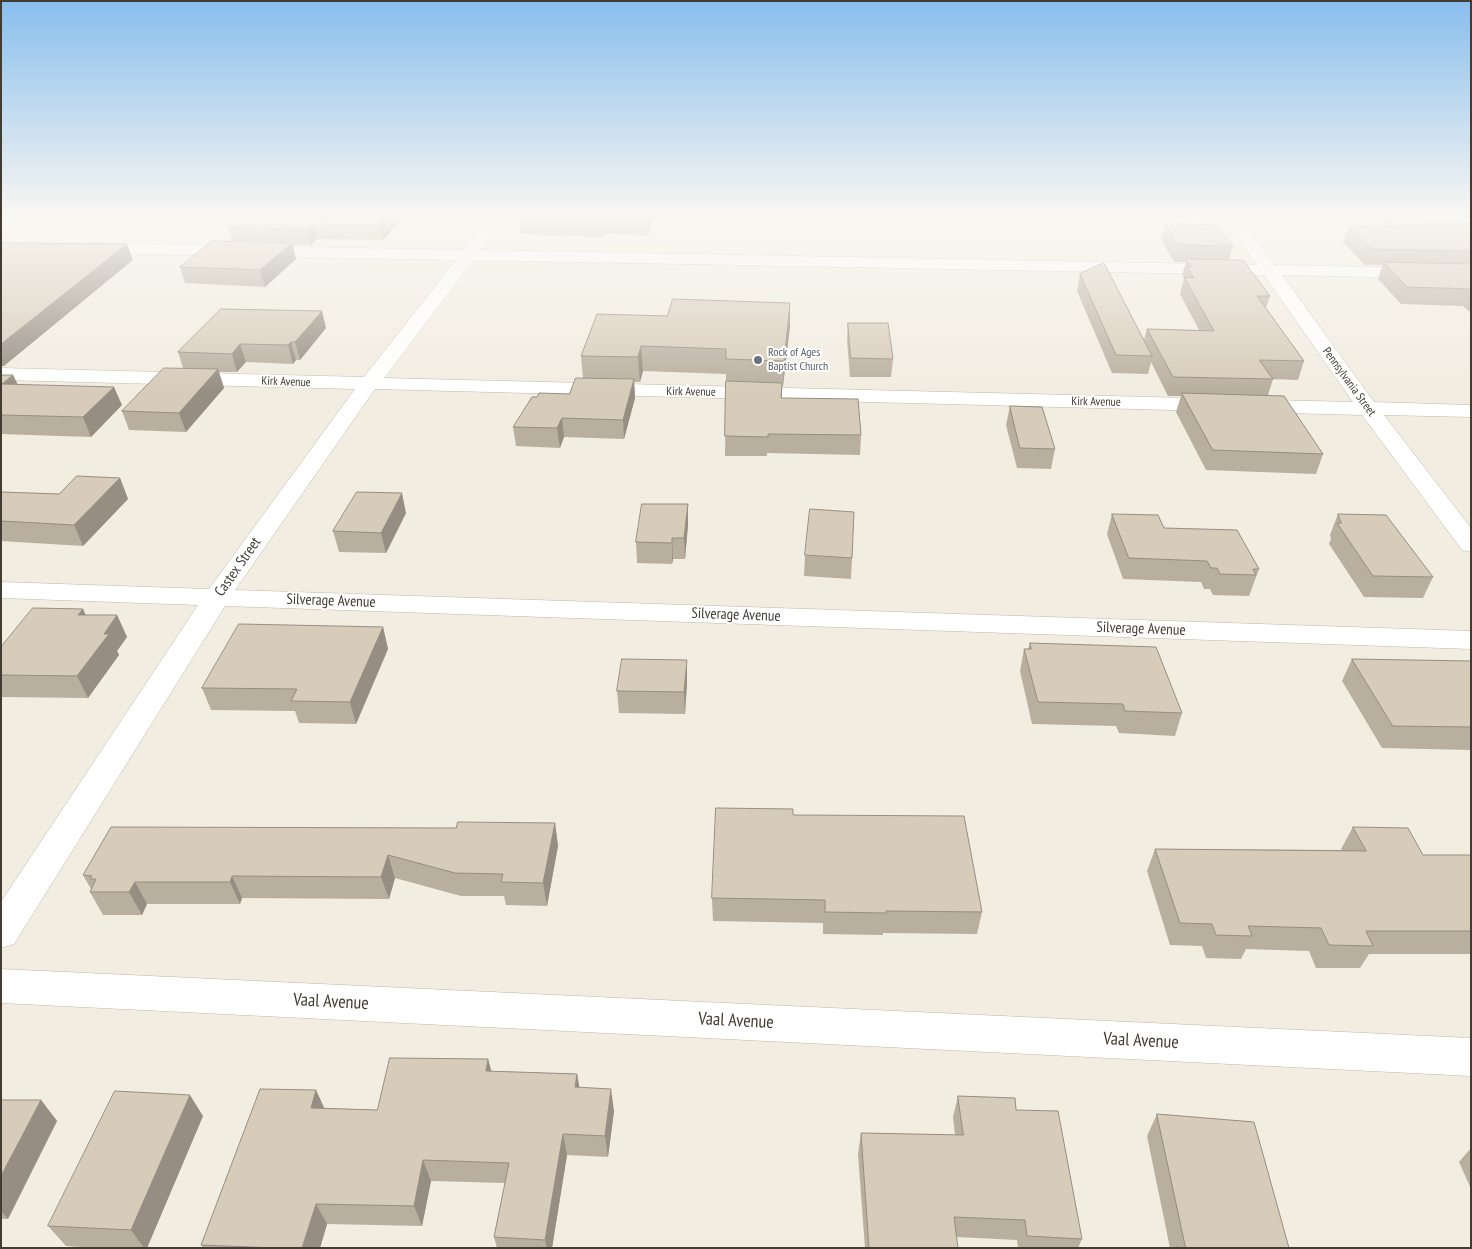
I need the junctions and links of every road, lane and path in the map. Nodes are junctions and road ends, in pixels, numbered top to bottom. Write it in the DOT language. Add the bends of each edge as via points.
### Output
graph roads {
  1 [pos="453,275"];
  2 [pos="1272,275"];
  3 [pos="1,374"];
  4 [pos="369,384"];
  5 [pos="1368,408"];
  6 [pos="1471,411"];
  7 [pos="1471,545"];
  8 [pos="1,590"];
  9 [pos="217,597"];
  10 [pos="1471,640"];
  11 [pos="1,934"];
  12 [pos="1,986"];
  13 [pos="1471,1057"];
  1 -- 4 [label="street, Castex Street"];
  2 -- 5 [label="street, Pennsylvania Street"];
  3 -- 4 [label="street, Kirk Avenue"];
  4 -- 5 [label="street, Kirk Avenue"];
  4 -- 9 [label="street, Castex Street"];
  5 -- 6 [label="street, Kirk Avenue"];
  5 -- 7 [label="street, Pennsylvania Street"];
  8 -- 9 [label="street, Silverage Avenue"];
  9 -- 10 [label="street, Silverage Avenue"];
  9 -- 11 [label="street, Castex Street"];
  12 -- 13 [label="street, Vaal Avenue"];
}
